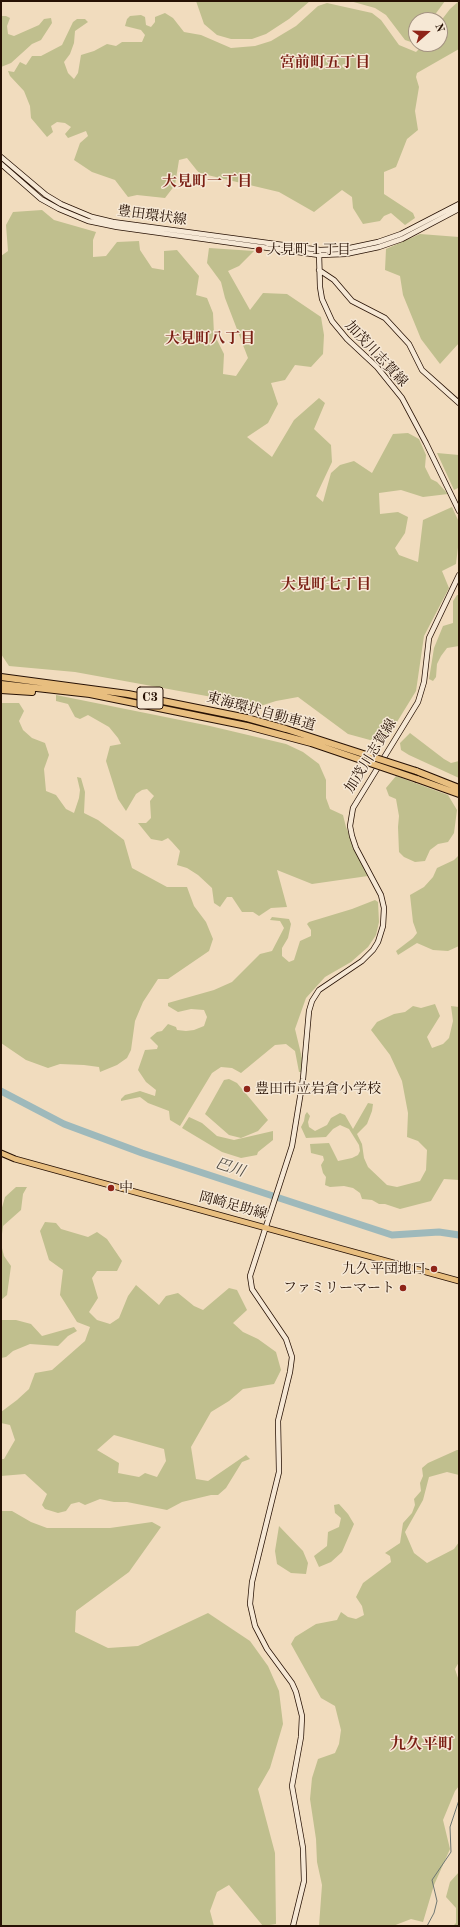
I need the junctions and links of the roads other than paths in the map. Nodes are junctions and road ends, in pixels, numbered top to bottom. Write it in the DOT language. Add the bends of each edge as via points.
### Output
graph roads {
  1 [pos="1,157"];
  2 [pos="9,163"];
  3 [pos="2,167"];
  4 [pos="459,204"];
  5 [pos="459,209"];
  6 [pos="319,252"];
  7 [pos="320,270"];
  8 [pos="459,403"];
  9 [pos="459,511"];
  10 [pos="459,575"];
  11 [pos="1,673"];
  12 [pos="1,677"];
  13 [pos="52,683"];
  14 [pos="1,684"];
  15 [pos="1,690"];
  16 [pos="90,694"];
  17 [pos="459,788"];
  18 [pos="459,794"];
  19 [pos="1,1153"];
  20 [pos="264,1226"];
  21 [pos="459,1281"];
  22 [pos="293,1926"];
  1 -- 2 [label="main road, 豊田環状線"];
  2 -- 3 [label="main road"];
  2 -- 6 [label="main road, 豊田環状線" via="46,195 92,217"];
  3 -- 6 [label="main road, 豊田環状線" via="41,199 88,221 117,227"];
  4 -- 6 [label="main road" via="384,240 360,247"];
  5 -- 6 [label="main road" via="402,239 379,247 346,254"];
  6 -- 7 [label="main road, 加茂川志賀線"];
  7 -- 8 [label="main road" via="334,280 352,301 385,318 409,344 422,370"];
  7 -- 9 [label="main road, 加茂川志賀線" via="322,299 332,321 377,367 402,398"];
  10 -- 20 [label="main road, 加茂川志賀線" via="429,638 424,682 418,702 352,808 352,836 381,895 384,908 383,926 373,950 362,961 319,990 312,1001 292,1146"];
  11 -- 13 [label="highway, C3" via="32,677"];
  12 -- 13 [label="highway, C3"];
  13 -- 17 [label="highway, 東海環状自動車道 / C3, bridge" via="128,694 247,718 416,771"];
  14 -- 16 [label="highway"];
  15 -- 16 [label="highway"];
  16 -- 18 [label="highway, 東海環状自動車道 / C3, bridge" via="247,726 311,743"];
  19 -- 20 [label="main road, 岡崎足助線" via="15,1159"];
  20 -- 21 [label="main road, 岡崎足助線"];
  20 -- 22 [label="main road, 加茂川志賀線" via="250,1276 251,1285 286,1339 292,1357 278,1421 280,1472 252,1582 250,1604 254,1626 294,1688 302,1716 292,1786 303,1848 304,1875"];
}
